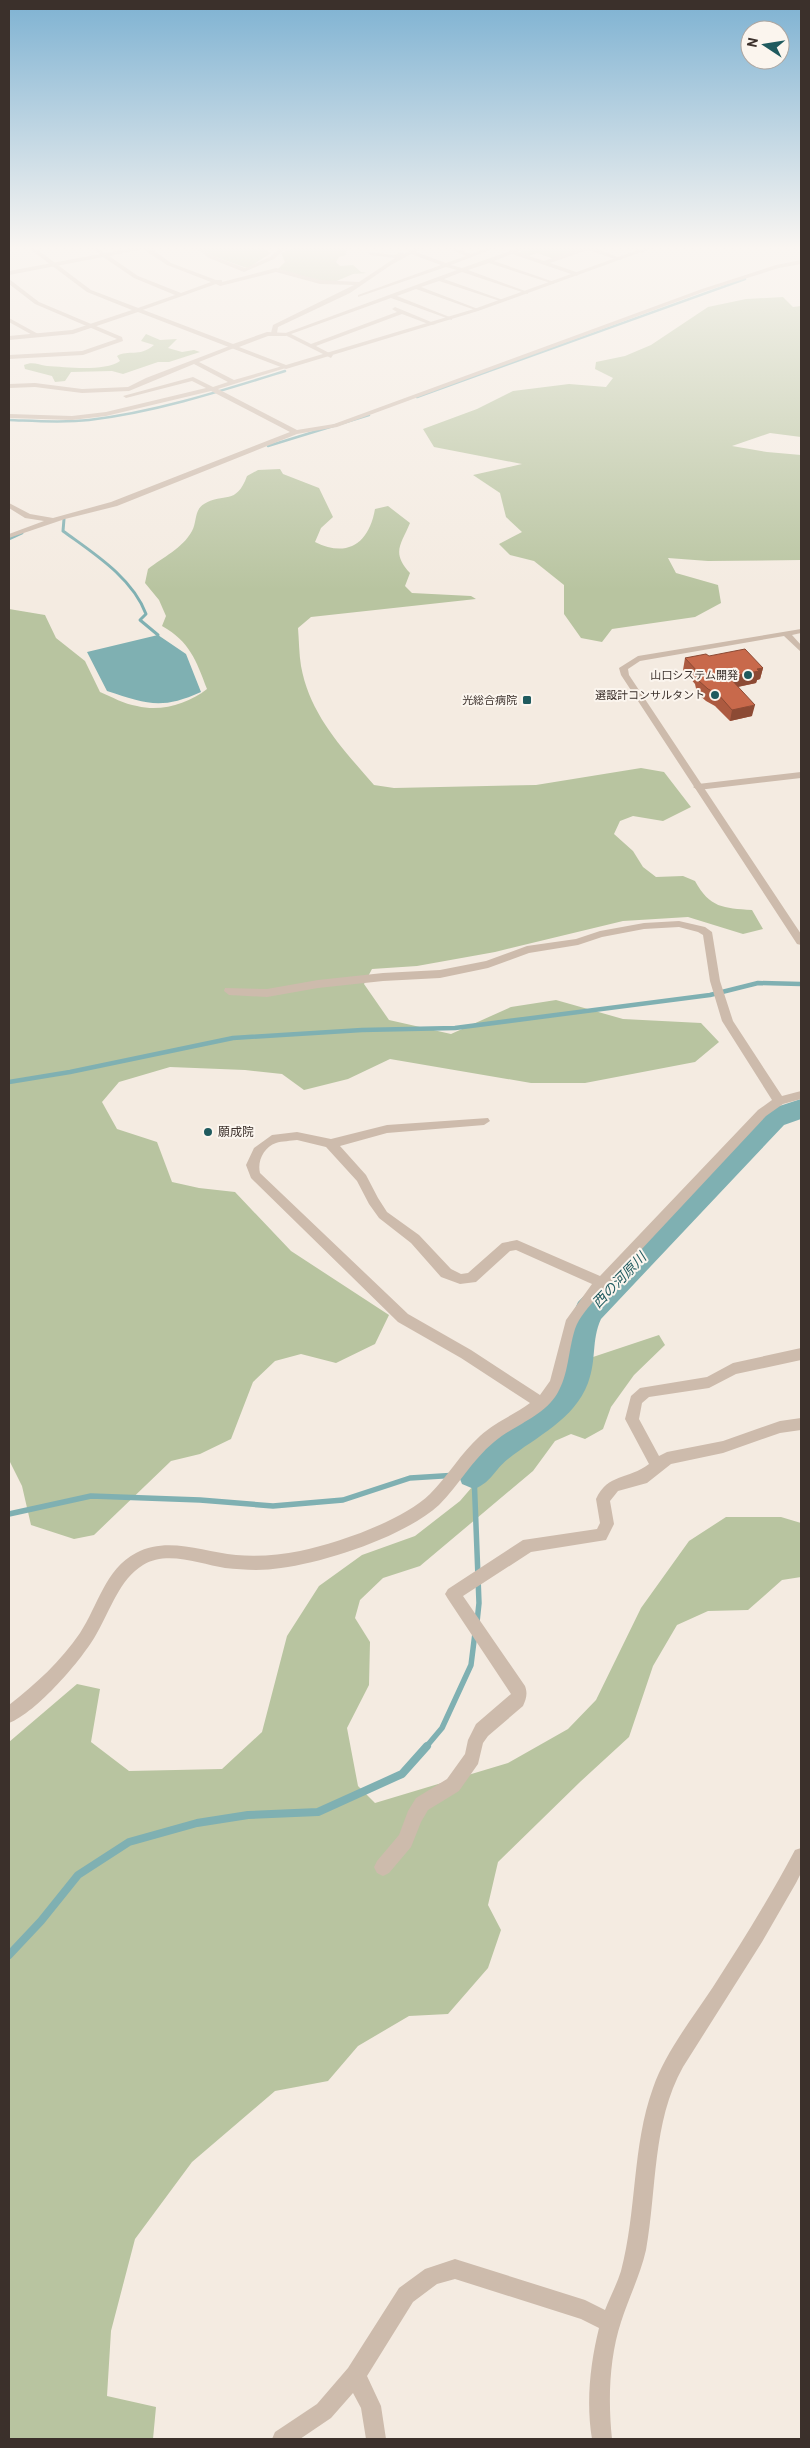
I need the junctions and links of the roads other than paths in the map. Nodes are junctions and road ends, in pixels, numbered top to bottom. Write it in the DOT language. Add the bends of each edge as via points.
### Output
graph roads {
  1 [pos="270,361"];
  2 [pos="310,361"];
  3 [pos="511,361"];
  4 [pos="195,362"];
  5 [pos="286,367"];
  6 [pos="234,383"];
  7 [pos="9,386"];
  8 [pos="212,389"];
  9 [pos="128,392"];
  10 [pos="123,411"];
  11 [pos="9,416"];
  12 [pos="296,432"];
  13 [pos="9,505"];
  14 [pos="53,520"];
  15 [pos="9,536"];
  16 [pos="801,631"];
  17 [pos="786,634"];
  18 [pos="801,649"];
  19 [pos="801,775"];
  20 [pos="698,787"];
  21 [pos="801,942"];
  22 [pos="229,992"];
  23 [pos="801,1095"];
  24 [pos="779,1101"];
  25 [pos="484,1122"];
  26 [pos="330,1144"];
  27 [pos="602,1283"];
  28 [pos="801,1354"];
  29 [pos="541,1404"];
  30 [pos="801,1424"];
  31 [pos="657,1464"];
  32 [pos="9,1715"];
  33 [pos="801,1856"];
  34 [pos="383,1867"];
  35 [pos="610,2323"];
  36 [pos="355,2375"];
  37 [pos="282,2439"];
  38 [pos="376,2439"];
  39 [pos="602,2439"];
  1 -- 5 [label="street"];
  2 -- 5 [label="street"];
  3 -- 12 [label="street" via="335,426"];
  4 -- 6 [label="street"];
  4 -- 9 [label="street" via="148,379"];
  5 -- 6 [label="street"];
  6 -- 8 [label="street"];
  7 -- 9 [label="street"];
  8 -- 9 [label="street" via="193,379"];
  8 -- 10 [label="street"];
  8 -- 12 [label="street"];
  9 -- 10 [label="street"];
  10 -- 11 [label="street" via="72,418"];
  12 -- 14 [label="street" via="114,504"];
  13 -- 14 [label="street" via="28,516"];
  14 -- 15 [label="street"];
  16 -- 17 [label="street"];
  17 -- 18 [label="street"];
  17 -- 20 [label="street" via="638,659 623,668"];
  19 -- 20 [label="street"];
  20 -- 21 [label="street"];
  22 -- 24 [label="street" via="267,993 374,978 440,974 600,934 679,924 708,934 715,981 728,1021"];
  23 -- 24 [label="street"];
  24 -- 27 [label="street" via="762,1113"];
  25 -- 26 [label="street" via="387,1129"];
  26 -- 27 [label="street" via="362,1178 383,1215 415,1239 446,1273 460,1279 471,1278 506,1247 517,1245"];
  26 -- 29 [label="street" via="297,1136 272,1140 258,1151 252,1165 255,1175 403,1318 466,1354"];
  27 -- 29 [label="street" via="576,1312 566,1335 553,1389"];
  28 -- 31 [label="street" via="733,1369 709,1382 645,1392 636,1400 632,1419"];
  29 -- 32 [label="street" via="495,1432 478,1447 446,1489 423,1510 376,1533 309,1557 273,1563 238,1562 168,1551 142,1557 128,1566 113,1587 86,1637 62,1670"];
  30 -- 31 [label="street" via="780,1427 723,1447 667,1458"];
  31 -- 34 [label="street" via="642,1478 613,1486 603,1499 607,1524 601,1535 528,1545 453,1594 519,1692 517,1700 482,1730 472,1758 453,1785 422,1804 405,1842"];
  33 -- 35 [label="street" via="778,1901 663,2087 648,2152 640,2238 628,2280"];
  35 -- 36 [label="street" via="585,2310 455,2269 432,2276 406,2295"];
  35 -- 39 [label="street" via="603,2364"];
  36 -- 37 [label="street" via="324,2411"];
  36 -- 38 [label="street" via="371,2406"];
}
